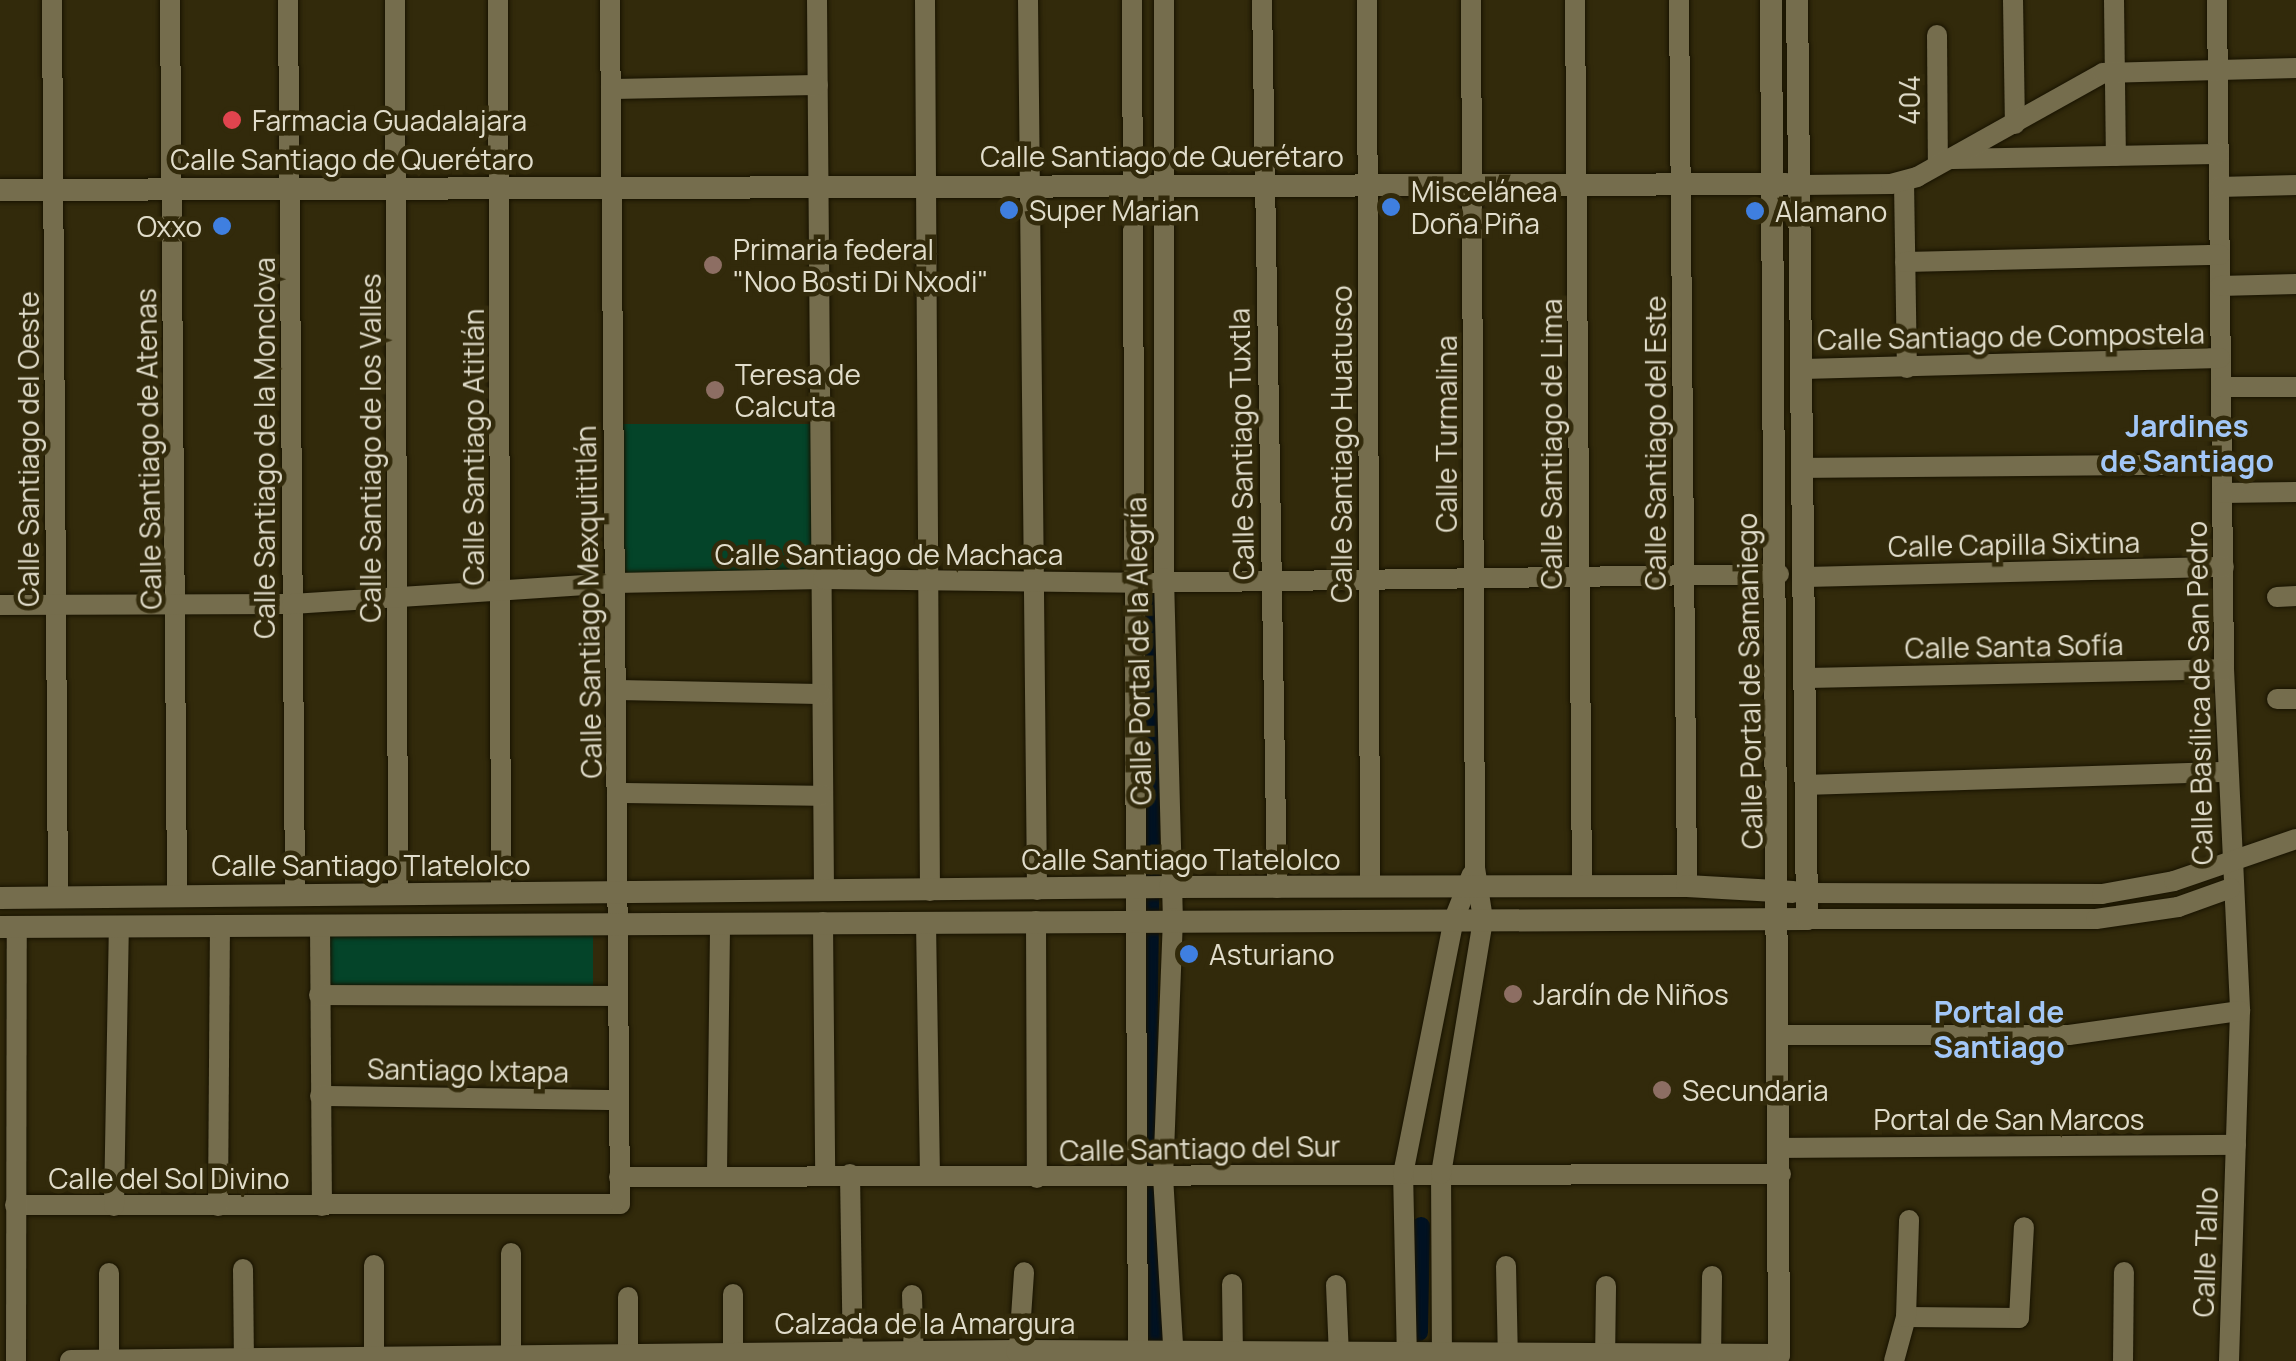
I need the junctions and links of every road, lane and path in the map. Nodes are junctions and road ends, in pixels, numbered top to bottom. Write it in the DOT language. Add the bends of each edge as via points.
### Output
graph roads {
  1 [pos="52,0"];
  2 [pos="170,0"];
  3 [pos="288,0"];
  4 [pos="395,0"];
  5 [pos="498,0"];
  6 [pos="610,0"];
  7 [pos="817,0"];
  8 [pos="925,0"];
  9 [pos="1028,0"];
  10 [pos="1132,0"];
  11 [pos="1164,0"];
  12 [pos="1262,0"];
  13 [pos="1367,0"];
  14 [pos="1472,0"];
  15 [pos="1575,0"];
  16 [pos="1679,0"];
  17 [pos="1771,0"];
  18 [pos="1797,0"];
  19 [pos="2012,0"];
  20 [pos="2114,0"];
  21 [pos="2217,0"];
  22 [pos="1937,35"];
  23 [pos="2296,68"];
  24 [pos="2218,70"];
  25 [pos="2114,71"];
  26 [pos="818,85"];
  27 [pos="611,89"];
  28 [pos="2015,124"];
  29 [pos="2218,154"];
  30 [pos="2116,156"];
  31 [pos="1943,162"];
  32 [pos="1904,182"];
  33 [pos="1774,184"];
  34 [pos="1578,185"];
  35 [pos="1680,185"];
  36 [pos="1802,185"];
  37 [pos="2296,185"];
  38 [pos="1161,186"];
  39 [pos="1264,186"];
  40 [pos="1368,186"];
  41 [pos="1472,186"];
  42 [pos="928,187"];
  43 [pos="1031,187"];
  44 [pos="1133,187"];
  45 [pos="2219,187"];
  46 [pos="397,188"];
  47 [pos="499,188"];
  48 [pos="611,188"];
  49 [pos="818,188"];
  50 [pos="172,189"];
  51 [pos="290,189"];
  52 [pos="0,190"];
  53 [pos="53,190"];
  54 [pos="2220,256"];
  55 [pos="1905,262"];
  56 [pos="2296,284"];
  57 [pos="2220,286"];
  58 [pos="2220,358"];
  59 [pos="1907,368"];
  60 [pos="1804,369"];
  61 [pos="2221,387"];
  62 [pos="2296,387"];
  63 [pos="2222,464"];
  64 [pos="1804,468"];
  65 [pos="2296,492"];
  66 [pos="2222,494"];
  67 [pos="2224,567"];
  68 [pos="1779,574"];
  69 [pos="1580,576"];
  70 [pos="1683,576"];
  71 [pos="1806,576"];
  72 [pos="1474,577"];
  73 [pos="1164,578"];
  74 [pos="1271,578"];
  75 [pos="1369,578"];
  76 [pos="823,579"];
  77 [pos="926,580"];
  78 [pos="1030,582"];
  79 [pos="615,583"];
  80 [pos="1135,583"];
  81 [pos="501,589"];
  82 [pos="398,596"];
  83 [pos="178,604"];
  84 [pos="292,604"];
  85 [pos="57,605"];
  86 [pos="0,606"];
  87 [pos="2224,669"];
  88 [pos="1806,678"];
  89 [pos="616,690"];
  90 [pos="821,694"];
  91 [pos="2227,772"];
  92 [pos="1806,786"];
  93 [pos="617,793"];
  94 [pos="822,796"];
  95 [pos="2296,839"];
  96 [pos="2230,863"];
  97 [pos="1474,881"];
  98 [pos="1687,886"];
  99 [pos="1170,887"];
  100 [pos="1370,887"];
  101 [pos="1582,887"];
  102 [pos="1277,888"];
  103 [pos="2231,888"];
  104 [pos="1136,889"];
  105 [pos="930,890"];
  106 [pos="1037,890"];
  107 [pos="824,892"];
  108 [pos="1781,892"];
  109 [pos="1807,892"];
  110 [pos="618,893"];
  111 [pos="501,894"];
  112 [pos="398,895"];
  113 [pos="295,896"];
  114 [pos="177,897"];
  115 [pos="0,898"];
  116 [pos="58,898"];
  117 [pos="1172,918"];
  118 [pos="1454,919"];
  119 [pos="1484,919"];
  120 [pos="1136,920"];
  121 [pos="1779,920"];
  122 [pos="1807,920"];
  123 [pos="1036,921"];
  124 [pos="822,922"];
  125 [pos="926,922"];
  126 [pos="720,923"];
  127 [pos="616,924"];
  128 [pos="320,925"];
  129 [pos="118,926"];
  130 [pos="220,926"];
  131 [pos="8,927"];
  132 [pos="318,995"];
  133 [pos="614,996"];
  134 [pos="2240,1011"];
  135 [pos="1778,1035"];
  136 [pos="7,1059"];
  137 [pos="320,1096"];
  138 [pos="616,1100"];
  139 [pos="8,1139"];
  140 [pos="2236,1145"];
  141 [pos="1782,1148"];
  142 [pos="717,1174"];
  143 [pos="825,1174"];
  144 [pos="850,1174"];
  145 [pos="1403,1174"];
  146 [pos="1441,1174"];
  147 [pos="1781,1174"];
  148 [pos="930,1175"];
  149 [pos="1132,1176"];
  150 [pos="1163,1176"];
  151 [pos="619,1178"];
  152 [pos="1037,1178"];
  153 [pos="16,1206"];
  154 [pos="114,1206"];
  155 [pos="218,1206"];
  156 [pos="322,1206"];
  157 [pos="1909,1220"];
  158 [pos="2024,1227"];
  159 [pos="511,1253"];
  160 [pos="374,1265"];
  161 [pos="1506,1266"];
  162 [pos="243,1268"];
  163 [pos="1024,1272"];
  164 [pos="2124,1272"];
  165 [pos="109,1274"];
  166 [pos="1712,1276"];
  167 [pos="8,1278"];
  168 [pos="1232,1284"];
  169 [pos="1336,1286"];
  170 [pos="1606,1286"];
  171 [pos="733,1294"];
  172 [pos="912,1295"];
  173 [pos="628,1296"];
  174 [pos="1906,1317"];
  175 [pos="1018,1356"];
  176 [pos="1172,1356"];
  177 [pos="1233,1356"];
  178 [pos="511,1357"];
  179 [pos="853,1357"];
  180 [pos="914,1357"];
  181 [pos="1137,1357"];
  182 [pos="1442,1357"];
  183 [pos="1605,1357"];
  184 [pos="1710,1357"];
  185 [pos="374,1358"];
  186 [pos="628,1358"];
  187 [pos="733,1358"];
  188 [pos="1339,1358"];
  189 [pos="1407,1358"];
  190 [pos="1508,1358"];
  191 [pos="1779,1358"];
  192 [pos="244,1359"];
  193 [pos="445,1359"];
  194 [pos="109,1360"];
  195 [pos="299,1360"];
  196 [pos="16,1361"];
  197 [pos="70,1361"];
  198 [pos="157,1361"];
  199 [pos="1894,1361"];
  200 [pos="2122,1361"];
  201 [pos="2229,1361"];
  1 -- 53 [label="street, Calle Santiago del Oeste"];
  2 -- 50 [label="street, Calle Santiago de Atenas"];
  3 -- 51 [label="street, Calle Santiago de la Monclova"];
  4 -- 46 [label="street, Calle Santiago de los Valles"];
  5 -- 47 [label="street, Calle Santiago Atitlán"];
  6 -- 27 [label="street, Calle Santiago Mexquititlán"];
  7 -- 26 [label="street"];
  8 -- 42 [label="street"];
  9 -- 43 [label="street"];
  10 -- 44 [label="street, Calle Portal de la Alegría"];
  11 -- 38 [label="street, Calle Portal de la Alegría"];
  12 -- 39 [label="street, Calle Santiago Tuxtla"];
  13 -- 40 [label="street, Calle Santiago Huatusco"];
  14 -- 41 [label="street, Calle Turmalina"];
  15 -- 34 [label="street, Calle Santiago de Lima"];
  16 -- 35 [label="street, Calle Santiago del Este"];
  17 -- 33 [label="street, Calle Portal de Samaniego"];
  18 -- 36 [label="street, Calle Portal de Samaniego"];
  19 -- 28 [label="street"];
  20 -- 25 [label="street"];
  21 -- 24 [label="street, Calle Basílica de San Pedro"];
  22 -- 31 [label="street, 404"];
  23 -- 24 [label="street, Calle Santiago de Querétaro"];
  24 -- 25 [label="street, Calle Santiago de Querétaro"];
  24 -- 29 [label="street, Calle Basílica de San Pedro"];
  25 -- 28 [label="street, Calle Santiago de Querétaro"];
  25 -- 30 [label="street"];
  26 -- 27 [label="street"];
  26 -- 49 [label="street"];
  27 -- 48 [label="street, Calle Santiago Mexquititlán"];
  28 -- 31 [label="street, Calle Santiago de Querétaro"];
  29 -- 30 [label="street"];
  29 -- 45 [label="street, Calle Basílica de San Pedro"];
  30 -- 31 [label="street"];
  31 -- 32 [label="street, Calle Santiago de Querétaro"];
  32 -- 36 [label="street, Calle Santiago de Querétaro"];
  32 -- 55 [label="street"];
  33 -- 35 [label="street, Calle Santiago de Querétaro"];
  33 -- 36 [label="street, Calle Santiago de Querétaro"];
  33 -- 68 [label="street, Calle Portal de Samaniego"];
  34 -- 35 [label="street, Calle Santiago de Querétaro"];
  34 -- 41 [label="street, Calle Santiago de Querétaro"];
  34 -- 69 [label="street, Calle Santiago de Lima"];
  35 -- 70 [label="street, Calle Santiago del Este"];
  36 -- 60 [label="street, Calle Portal de Samaniego"];
  37 -- 45 [label="street"];
  38 -- 39 [label="street, Calle Santiago de Querétaro"];
  38 -- 44 [label="street, Calle Santiago de Querétaro"];
  38 -- 73 [label="street, Calle Portal de la Alegría"];
  39 -- 40 [label="street, Calle Santiago de Querétaro"];
  39 -- 74 [label="street, Calle Santiago Tuxtla"];
  40 -- 41 [label="street, Calle Santiago de Querétaro"];
  40 -- 75 [label="street, Calle Santiago Huatusco"];
  41 -- 72 [label="street, Calle Turmalina"];
  42 -- 43 [label="street, Calle Santiago de Querétaro"];
  42 -- 49 [label="street, Calle Santiago de Querétaro"];
  42 -- 77 [label="street"];
  43 -- 44 [label="street, Calle Santiago de Querétaro"];
  43 -- 78 [label="street"];
  44 -- 80 [label="street, Calle Portal de la Alegría"];
  45 -- 54 [label="street, Calle Basílica de San Pedro"];
  46 -- 47 [label="street, Calle Santiago de Querétaro"];
  46 -- 51 [label="street, Calle Santiago de Querétaro"];
  46 -- 82 [label="street, Calle Santiago de los Valles"];
  47 -- 48 [label="street, Calle Santiago de Querétaro"];
  47 -- 81 [label="street, Calle Santiago Atitlán"];
  48 -- 49 [label="street, Calle Santiago de Querétaro"];
  48 -- 79 [label="street, Calle Santiago Mexquititlán"];
  49 -- 76 [label="street"];
  50 -- 51 [label="street, Calle Santiago de Querétaro"];
  50 -- 53 [label="street, Calle Santiago de Querétaro"];
  50 -- 83 [label="street, Calle Santiago de Atenas"];
  51 -- 84 [label="street, Calle Santiago de la Monclova"];
  52 -- 53 [label="street, Calle Santiago de Querétaro"];
  53 -- 85 [label="street, Calle Santiago del Oeste"];
  54 -- 55 [label="street"];
  54 -- 57 [label="street, Calle Basílica de San Pedro"];
  55 -- 59 [label="street"];
  56 -- 57 [label="street"];
  57 -- 58 [label="street, Calle Basílica de San Pedro"];
  58 -- 59 [label="street, Calle Santiago de Compostela"];
  58 -- 61 [label="street, Calle Basílica de San Pedro"];
  59 -- 60 [label="street, Calle Santiago de Compostela"];
  60 -- 64 [label="street, Calle Portal de Samaniego"];
  61 -- 62 [label="street, Calle Santiago de Compostela"];
  61 -- 63 [label="street, Calle Basílica de San Pedro"];
  63 -- 64 [label="street"];
  63 -- 66 [label="street, Calle Basílica de San Pedro"];
  64 -- 71 [label="street, Calle Portal de Samaniego"];
  65 -- 66 [label="street"];
  66 -- 67 [label="street, Calle Basílica de San Pedro"];
  67 -- 71 [label="street, Calle Capilla Sixtina"];
  67 -- 87 [label="street, Calle Basílica de San Pedro"];
  68 -- 70 [label="street, Calle Santiago de Machaca"];
  68 -- 108 [label="street, Calle Portal de Samaniego"];
  69 -- 70 [label="street, Calle Santiago de Machaca"];
  69 -- 72 [label="street, Calle Santiago de Machaca"];
  69 -- 101 [label="street, Calle Santiago de Lima"];
  70 -- 98 [label="street, Calle Santiago del Este"];
  71 -- 88 [label="street, Calle Portal de Samaniego"];
  72 -- 75 [label="street, Calle Santiago de Machaca"];
  72 -- 97 [label="street, Calle Turmalina"];
  73 -- 74 [label="street, Calle Santiago de Machaca"];
  73 -- 80 [label="street, Calle Santiago de Machaca"];
  73 -- 99 [label="street, Calle Portal de la Alegría"];
  74 -- 75 [label="street, Calle Santiago de Machaca"];
  74 -- 102 [label="street, Calle Santiago Tuxtla"];
  75 -- 100 [label="street, Calle Santiago Huatusco"];
  76 -- 77 [label="street, Calle Santiago de Machaca"];
  76 -- 79 [label="street, Calle Santiago de Machaca"];
  76 -- 90 [label="street"];
  77 -- 78 [label="street, Calle Santiago de Machaca"];
  77 -- 105 [label="street"];
  78 -- 80 [label="street, Calle Santiago de Machaca"];
  78 -- 106 [label="street"];
  79 -- 81 [label="street, Calle Santiago de Machaca"];
  79 -- 89 [label="street, Calle Santiago Mexquititlán"];
  80 -- 104 [label="street, Calle Portal de la Alegría"];
  81 -- 82 [label="street, Calle Santiago de Machaca"];
  81 -- 111 [label="street, Calle Santiago Atitlán"];
  82 -- 84 [label="street, Calle Santiago de Machaca"];
  82 -- 112 [label="street, Calle Santiago de los Valles"];
  83 -- 84 [label="street, Calle Santiago de Machaca"];
  83 -- 85 [label="street, Calle Santiago de Machaca"];
  83 -- 114 [label="street, Calle Santiago de Atenas"];
  84 -- 113 [label="street, Calle Santiago de la Monclova"];
  85 -- 86 [label="street, Calle Santiago de Machaca"];
  85 -- 116 [label="street, Calle Santiago del Oeste"];
  87 -- 88 [label="street, Calle Santa Sofía"];
  87 -- 91 [label="street, Calle Basílica de San Pedro"];
  88 -- 92 [label="street, Calle Portal de Samaniego"];
  89 -- 90 [label="street"];
  89 -- 93 [label="street, Calle Santiago Mexquititlán"];
  90 -- 94 [label="street"];
  91 -- 92 [label="street"];
  91 -- 96 [label="street, Calle Basílica de San Pedro"];
  92 -- 109 [label="street, Calle Portal de Samaniego"];
  93 -- 94 [label="street"];
  93 -- 110 [label="street, Calle Santiago Mexquititlán"];
  94 -- 107 [label="street"];
  95 -- 96 [label="street, Calle Santiago Tlatelolco"];
  96 -- 103 [label="street, Calle Basílica de San Pedro"];
  96 -- 109 [label="street, Calle Santiago Tlatelolco" via="2102,894"];
  97 -- 100 [label="street, Calle Santiago Tlatelolco"];
  97 -- 101 [label="street, Calle Santiago Tlatelolco"];
  97 -- 118 [label="street, Calle Turmalina"];
  97 -- 119 [label="street, Calle Turmalina"];
  98 -- 101 [label="street, Calle Santiago Tlatelolco"];
  98 -- 108 [label="street, Calle Santiago Tlatelolco"];
  99 -- 102 [label="street, Calle Santiago Tlatelolco"];
  99 -- 104 [label="street, Calle Santiago Tlatelolco"];
  99 -- 117 [label="street, Calle Portal de la Alegría"];
  100 -- 102 [label="street, Calle Santiago Tlatelolco"];
  103 -- 122 [label="street" via="2178,907 2096,919"];
  103 -- 134 [label="street, Calle Basílica de San Pedro"];
  104 -- 106 [label="street, Calle Santiago Tlatelolco"];
  104 -- 120 [label="street, Calle Portal de la Alegría"];
  105 -- 106 [label="street, Calle Santiago Tlatelolco"];
  105 -- 107 [label="street, Calle Santiago Tlatelolco"];
  107 -- 110 [label="street, Calle Santiago Tlatelolco"];
  108 -- 109 [label="street, Calle Santiago Tlatelolco"];
  108 -- 121 [label="street, Calle Portal de Samaniego"];
  109 -- 122 [label="street, Calle Portal de Samaniego"];
  110 -- 111 [label="street, Calle Santiago Tlatelolco"];
  110 -- 127 [label="street, Calle Santiago Mexquititlán"];
  111 -- 112 [label="street, Calle Santiago Tlatelolco"];
  112 -- 113 [label="street, Calle Santiago Tlatelolco"];
  113 -- 114 [label="street, Calle Santiago Tlatelolco"];
  114 -- 116 [label="street, Calle Santiago Tlatelolco"];
  115 -- 116 [label="street, Calle Santiago Tlatelolco"];
  117 -- 118 [label="street"];
  117 -- 120 [label="street"];
  117 -- 150 [label="street, Calle Portal de la Alegría"];
  118 -- 119 [label="street"];
  118 -- 145 [label="street, Calle Turmalina"];
  119 -- 121 [label="street"];
  119 -- 146 [label="street, Calle Turmalina"];
  120 -- 123 [label="street"];
  120 -- 149 [label="street, Calle Portal de la Alegría"];
  121 -- 122 [label="street"];
  121 -- 135 [label="street, Calle Portal de Samaniego"];
  123 -- 125 [label="street"];
  123 -- 152 [label="street"];
  124 -- 125 [label="street"];
  124 -- 126 [label="street"];
  124 -- 143 [label="street"];
  125 -- 148 [label="street"];
  126 -- 127 [label="street"];
  126 -- 142 [label="street"];
  127 -- 128 [label="street"];
  127 -- 133 [label="street, Calle Santiago Mexquititlán"];
  128 -- 130 [label="street"];
  128 -- 132 [label="street"];
  129 -- 130 [label="street"];
  129 -- 131 [label="street"];
  129 -- 154 [label="street"];
  130 -- 155 [label="street"];
  131 -- 136 [label="street"];
  132 -- 133 [label="street"];
  132 -- 137 [label="street"];
  133 -- 138 [label="street, Calle Santiago Mexquititlán"];
  134 -- 135 [label="street" via="2069,1035"];
  134 -- 140 [label="street, Calle Basílica de San Pedro"];
  135 -- 141 [label="street, Calle Portal de Samaniego"];
  136 -- 139 [label="street"];
  137 -- 138 [label="street, Santiago Ixtapa"];
  137 -- 156 [label="street"];
  138 -- 151 [label="street, Calle Santiago Mexquititlán"];
  139 -- 153 [label="street"];
  140 -- 141 [label="street, Portal de San Marcos"];
  140 -- 201 [label="street, Calle Tallo"];
  141 -- 147 [label="street, Calle Portal de Samaniego"];
  142 -- 143 [label="street, Calle Santiago del Sur"];
  142 -- 151 [label="street, Calle Santiago del Sur"];
  143 -- 144 [label="street, Calle Santiago del Sur"];
  144 -- 148 [label="street, Calle Santiago del Sur"];
  144 -- 179 [label="street"];
  145 -- 146 [label="street, Calle Santiago del Sur"];
  145 -- 150 [label="street, Calle Santiago del Sur"];
  145 -- 189 [label="street, Calle Turmalina"];
  146 -- 147 [label="street, Calle Santiago del Sur"];
  146 -- 182 [label="street, Calle Turmalina"];
  147 -- 191 [label="street, Calle Portal de Samaniego"];
  148 -- 152 [label="street, Calle Santiago del Sur"];
  149 -- 150 [label="street, Calle Santiago del Sur"];
  149 -- 152 [label="street, Calle Santiago del Sur"];
  149 -- 181 [label="street, Calle Portal de la Alegría"];
  150 -- 176 [label="street, Calle Portal de la Alegría"];
  151 -- 156 [label="street, Calle Santiago Mexquititlán" via="620,1204"];
  153 -- 154 [label="street, Calle del Sol Divino"];
  153 -- 167 [label="street"];
  154 -- 155 [label="street, Calle del Sol Divino"];
  155 -- 156 [label="street, Calle del Sol Divino"];
  157 -- 174 [label="street"];
  158 -- 174 [label="street" via="2019,1318"];
  159 -- 178 [label="street"];
  160 -- 185 [label="street"];
  161 -- 190 [label="street"];
  162 -- 192 [label="street"];
  163 -- 175 [label="street"];
  164 -- 200 [label="street"];
  165 -- 194 [label="street"];
  166 -- 184 [label="street"];
  167 -- 196 [label="street"];
  168 -- 177 [label="street"];
  169 -- 188 [label="street"];
  170 -- 183 [label="street"];
  171 -- 187 [label="street"];
  172 -- 180 [label="street"];
  173 -- 186 [label="street"];
  174 -- 199 [label="street"];
  175 -- 180 [label="street, Calzada de la Amargura"];
  175 -- 181 [label="street, Calzada de la Amargura"];
  176 -- 177 [label="street, Calzada de la Amargura"];
  176 -- 181 [label="street, Calzada de la Amargura"];
  177 -- 188 [label="street, Calzada de la Amargura"];
  178 -- 186 [label="street, Calzada de la Amargura"];
  178 -- 193 [label="street, Calzada de la Amargura"];
  179 -- 180 [label="street, Calzada de la Amargura"];
  179 -- 187 [label="street, Calzada de la Amargura"];
  182 -- 189 [label="street, Calzada de la Amargura"];
  182 -- 190 [label="street, Calzada de la Amargura"];
  183 -- 184 [label="street, Calzada de la Amargura"];
  183 -- 190 [label="street, Calzada de la Amargura"];
  184 -- 191 [label="street, Calzada de la Amargura"];
  185 -- 193 [label="street, Calzada de la Amargura"];
  185 -- 195 [label="street, Calzada de la Amargura"];
  186 -- 187 [label="street, Calzada de la Amargura"];
  188 -- 189 [label="street, Calzada de la Amargura"];
  192 -- 195 [label="street, Calzada de la Amargura"];
  192 -- 198 [label="street, Calzada de la Amargura"];
  194 -- 197 [label="street, Calzada de la Amargura"];
  194 -- 198 [label="street, Calzada de la Amargura"];
}
